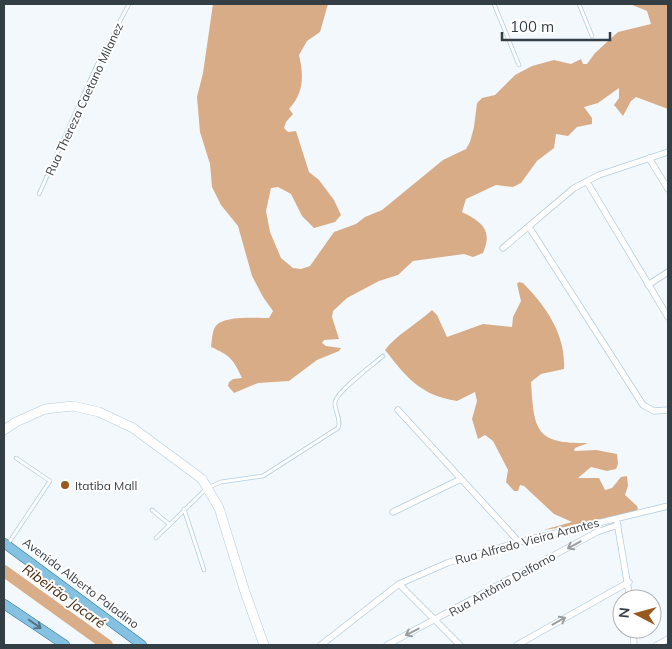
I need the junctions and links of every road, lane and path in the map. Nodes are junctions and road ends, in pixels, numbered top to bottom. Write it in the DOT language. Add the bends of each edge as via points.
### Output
graph roads {
  1 [pos="129,4"];
  2 [pos="494,4"];
  3 [pos="579,4"];
  4 [pos="592,36"];
  5 [pos="519,66"];
  6 [pos="668,152"];
  7 [pos="649,158"];
  8 [pos="587,182"];
  9 [pos="668,189"];
  10 [pos="39,194"];
  11 [pos="529,226"];
  12 [pos="503,248"];
  13 [pos="668,272"];
  14 [pos="648,285"];
  15 [pos="668,317"];
  16 [pos="383,356"];
  17 [pos="398,410"];
  18 [pos="668,410"];
  19 [pos="4,430"];
  20 [pos="16,458"];
  21 [pos="462,479"];
  22 [pos="207,488"];
  23 [pos="668,506"];
  24 [pos="184,509"];
  25 [pos="152,510"];
  26 [pos="393,512"];
  27 [pos="617,521"];
  28 [pos="169,524"];
  29 [pos="156,538"];
  30 [pos="519,542"];
  31 [pos="5,545"];
  32 [pos="204,570"];
  33 [pos="629,582"];
  34 [pos="399,584"];
  35 [pos="629,589"];
  36 [pos="4,604"];
  37 [pos="437,620"];
  38 [pos="668,639"];
  39 [pos="65,645"];
  40 [pos="142,645"];
  41 [pos="264,645"];
  42 [pos="321,645"];
  43 [pos="387,645"];
  44 [pos="460,645"];
  45 [pos="517,645"];
  46 [pos="657,645"];
  1 -- 10 [label="lane, Rua Thereza Caetano Milanez"];
  2 -- 5 [label="lane"];
  3 -- 4 [label="lane"];
  6 -- 7 [label="street"];
  7 -- 8 [label="street"];
  7 -- 9 [label="street"];
  8 -- 11 [label="street" via="574,188"];
  8 -- 14 [label="street"];
  11 -- 12 [label="street"];
  11 -- 18 [label="street" via="639,399 648,409"];
  13 -- 14 [label="street"];
  14 -- 15 [label="street"];
  16 -- 22 [label="lane" via="337,396 338,428 263,476 221,482"];
  17 -- 21 [label="street"];
  19 -- 22 [label="main road" via="45,409 73,406 99,412 133,428 202,479"];
  20 -- 31 [label="lane" via="50,482"];
  21 -- 26 [label="street"];
  21 -- 30 [label="street"];
  22 -- 24 [label="lane"];
  22 -- 41 [label="main road" via="219,508"];
  23 -- 27 [label="street, Rua Alfredo Vieira Arantes"];
  24 -- 28 [label="lane"];
  24 -- 32 [label="lane"];
  25 -- 28 [label="lane"];
  27 -- 30 [label="street, Rua Alfredo Vieira Arantes"];
  27 -- 33 [label="street"];
  27 -- 37 [label="street, Rua Antônio Delforno, one-way"];
  28 -- 29 [label="lane"];
  30 -- 34 [label="street, Rua Alfredo Vieira Arantes" via="447,563"];
  31 -- 40 [label="main road, Avenida Alberto Paladino"];
  33 -- 35 [label="street"];
  45 -- 33 [label="street, one-way"];
  34 -- 37 [label="street"];
  34 -- 42 [label="street, Rua Alfredo Vieira Arantes"];
  36 -- 39 [label="main road, one-way"];
  37 -- 43 [label="street, Rua Antônio Delforno, one-way"];
  37 -- 44 [label="street"];
  38 -- 46 [label="street"];
}
